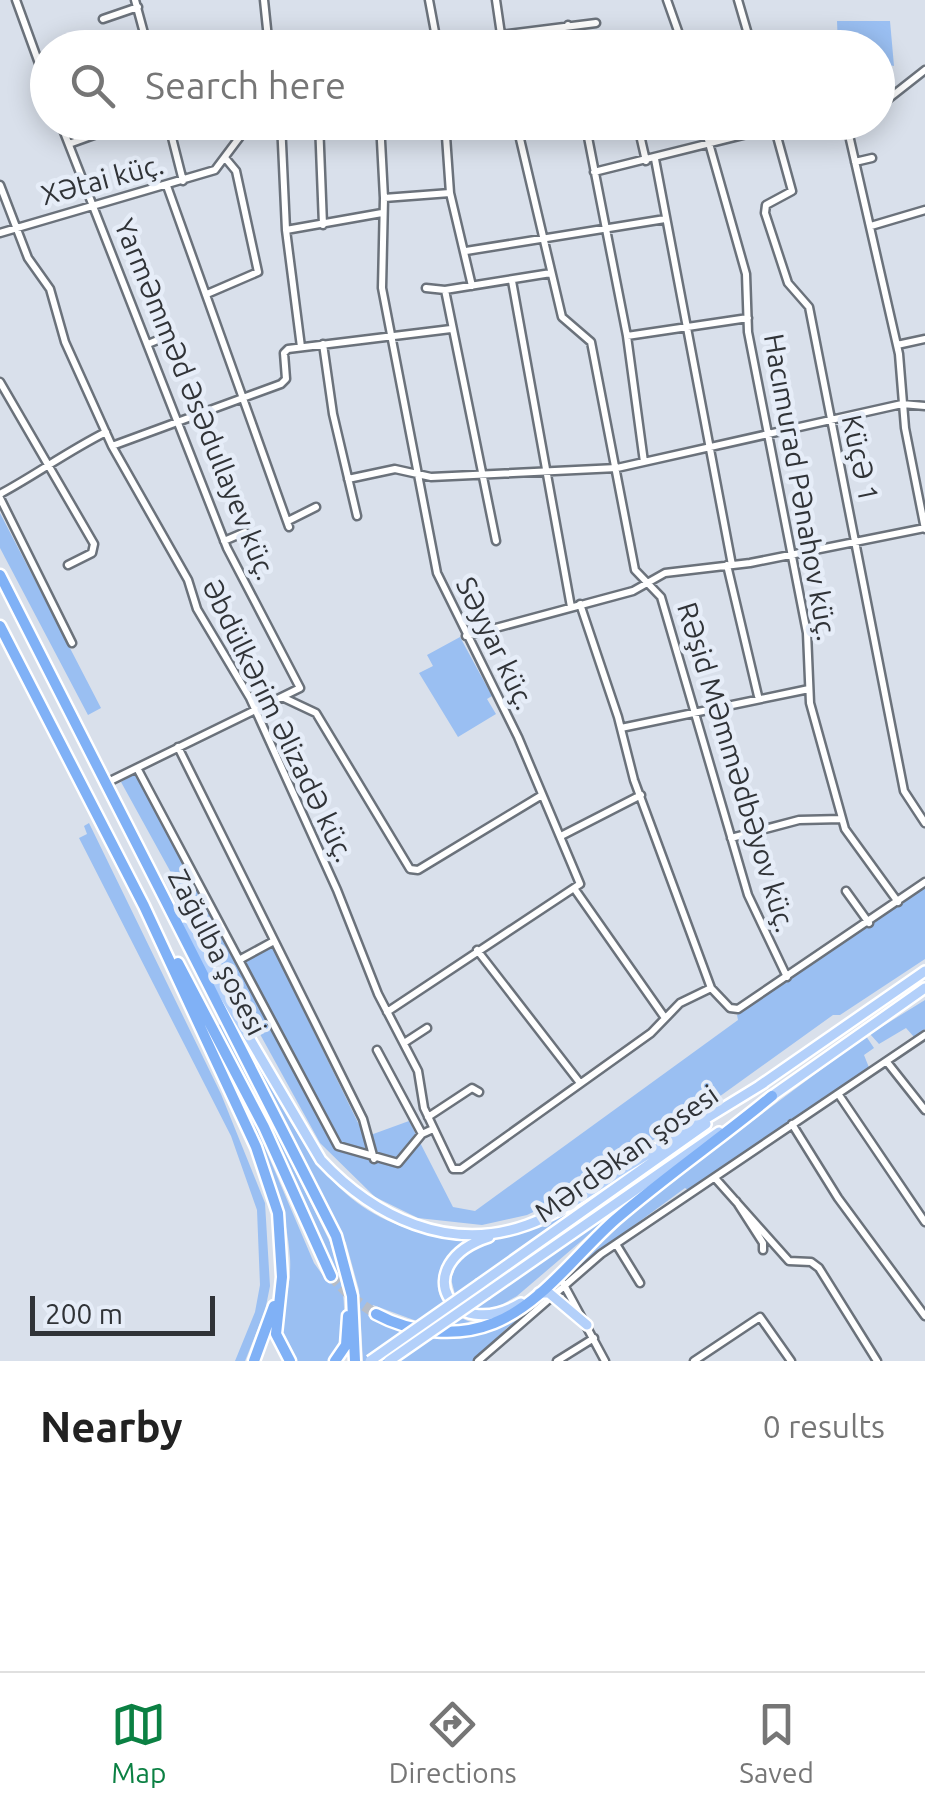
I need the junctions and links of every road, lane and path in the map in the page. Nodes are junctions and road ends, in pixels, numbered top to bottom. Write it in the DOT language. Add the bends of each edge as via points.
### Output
graph roads {
  1 [pos="16,0"];
  2 [pos="264,0"];
  3 [pos="429,0"];
  4 [pos="496,0"];
  5 [pos="668,0"];
  6 [pos="738,0"];
  7 [pos="138,2"];
  8 [pos="103,19"];
  9 [pos="596,23"];
  10 [pos="568,25"];
  11 [pos="144,30"];
  12 [pos="267,30"];
  13 [pos="435,30"];
  14 [pos="499,30"];
  15 [pos="534,30"];
  16 [pos="569,30"];
  17 [pos="677,30"];
  18 [pos="747,30"];
  19 [pos="30,38"];
  20 [pos="925,70"];
  21 [pos="895,94"];
  22 [pos="67,140"];
  23 [pos="80,140"];
  24 [pos="173,140"];
  25 [pos="239,140"];
  26 [pos="282,140"];
  27 [pos="320,140"];
  28 [pos="381,140"];
  29 [pos="446,140"];
  30 [pos="520,140"];
  31 [pos="588,140"];
  32 [pos="641,140"];
  33 [pos="708,140"];
  34 [pos="725,140"];
  35 [pos="778,140"];
  36 [pos="852,140"];
  37 [pos="69,144"];
  38 [pos="709,145"];
  39 [pos="872,158"];
  40 [pos="226,159"];
  41 [pos="656,159"];
  42 [pos="646,161"];
  43 [pos="855,162"];
  44 [pos="594,172"];
  45 [pos="183,181"];
  46 [pos="0,185"];
  47 [pos="167,186"];
  48 [pos="450,193"];
  49 [pos="384,198"];
  50 [pos="96,208"];
  51 [pos="925,210"];
  52 [pos="382,213"];
  53 [pos="665,219"];
  54 [pos="324,224"];
  55 [pos="15,226"];
  56 [pos="871,226"];
  57 [pos="604,228"];
  58 [pos="286,230"];
  59 [pos="0,232"];
  60 [pos="543,239"];
  61 [pos="466,251"];
  62 [pos="552,273"];
  63 [pos="512,281"];
  64 [pos="472,286"];
  65 [pos="426,288"];
  66 [pos="445,290"];
  67 [pos="207,294"];
  68 [pos="748,318"];
  69 [pos="687,327"];
  70 [pos="451,328"];
  71 [pos="170,335"];
  72 [pos="627,336"];
  73 [pos="390,337"];
  74 [pos="925,339"];
  75 [pos="148,344"];
  76 [pos="323,344"];
  77 [pos="897,345"];
  78 [pos="301,347"];
  79 [pos="0,382"];
  80 [pos="244,396"];
  81 [pos="902,404"];
  82 [pos="925,406"];
  83 [pos="179,420"];
  84 [pos="830,421"];
  85 [pos="106,432"];
  86 [pos="770,434"];
  87 [pos="112,446"];
  88 [pos="711,448"];
  89 [pos="644,462"];
  90 [pos="48,463"];
  91 [pos="618,468"];
  92 [pos="546,474"];
  93 [pos="417,475"];
  94 [pos="481,475"];
  95 [pos="348,479"];
  96 [pos="0,496"];
  97 [pos="316,507"];
  98 [pos="358,516"];
  99 [pos="925,529"];
  100 [pos="245,532"];
  101 [pos="224,541"];
  102 [pos="496,541"];
  103 [pos="855,541"];
  104 [pos="794,554"];
  105 [pos="68,565"];
  106 [pos="729,565"];
  107 [pos="0,576"];
  108 [pos="648,583"];
  109 [pos="580,604"];
  110 [pos="571,606"];
  111 [pos="0,626"];
  112 [pos="466,636"];
  113 [pos="72,643"];
  114 [pos="808,689"];
  115 [pos="282,696"];
  116 [pos="758,696"];
  117 [pos="254,709"];
  118 [pos="692,712"];
  119 [pos="621,728"];
  120 [pos="178,747"];
  121 [pos="137,768"];
  122 [pos="106,783"];
  123 [pos="542,795"];
  124 [pos="641,795"];
  125 [pos="842,819"];
  126 [pos="925,823"];
  127 [pos="561,836"];
  128 [pos="731,838"];
  129 [pos="925,882"];
  130 [pos="576,891"];
  131 [pos="846,891"];
  132 [pos="166,898"];
  133 [pos="898,902"];
  134 [pos="144,906"];
  135 [pos="868,923"];
  136 [pos="274,941"];
  137 [pos="477,950"];
  138 [pos="239,960"];
  139 [pos="925,971"];
  140 [pos="786,977"];
  141 [pos="711,988"];
  142 [pos="925,988"];
  143 [pos="387,1012"];
  144 [pos="665,1018"];
  145 [pos="427,1028"];
  146 [pos="925,1035"];
  147 [pos="404,1043"];
  148 [pos="376,1050"];
  149 [pos="887,1062"];
  150 [pos="764,1082"];
  151 [pos="580,1083"];
  152 [pos="479,1092"];
  153 [pos="839,1095"];
  154 [pos="772,1096"];
  155 [pos="925,1110"];
  156 [pos="428,1117"];
  157 [pos="792,1124"];
  158 [pos="433,1129"];
  159 [pos="422,1134"];
  160 [pos="374,1159"];
  161 [pos="716,1178"];
  162 [pos="736,1199"];
  163 [pos="925,1222"];
  164 [pos="516,1228"];
  165 [pos="616,1244"];
  166 [pos="340,1248"];
  167 [pos="762,1250"];
  168 [pos="281,1260"];
  169 [pos="332,1276"];
  170 [pos="560,1280"];
  171 [pos="640,1282"];
  172 [pos="483,1288"];
  173 [pos="536,1294"];
  174 [pos="553,1297"];
  175 [pos="376,1314"];
  176 [pos="925,1316"];
  177 [pos="587,1325"];
  178 [pos="594,1338"];
  179 [pos="707,1352"];
  180 [pos="254,1361"];
  181 [pos="290,1361"];
  182 [pos="336,1361"];
  183 [pos="357,1361"];
  184 [pos="370,1361"];
  185 [pos="389,1361"];
  186 [pos="478,1361"];
  187 [pos="557,1361"];
  188 [pos="605,1361"];
  189 [pos="694,1361"];
  190 [pos="713,1361"];
  191 [pos="790,1361"];
  192 [pos="877,1361"];
  1 -- 19 [label="street"];
  2 -- 12 [label="street"];
  3 -- 13 [label="street"];
  4 -- 14 [label="street"];
  5 -- 17 [label="street"];
  6 -- 18 [label="street"];
  7 -- 8 [label="street"];
  7 -- 11 [label="street"];
  9 -- 10 [label="street"];
  10 -- 15 [label="street"];
  10 -- 16 [label="street"];
  20 -- 21 [label="street"];
  22 -- 37 [label="street, Yarməmməd Əsədullayev küç."];
  23 -- 37 [label="street"];
  24 -- 45 [label="street"];
  25 -- 40 [label="street, Xətai küç."];
  26 -- 58 [label="street"];
  27 -- 54 [label="street"];
  28 -- 49 [label="street, Səyyar küç."];
  29 -- 48 [label="street"];
  30 -- 60 [label="street, Rəşid Məmmədbəyov küç."];
  31 -- 44 [label="street"];
  32 -- 42 [label="street"];
  33 -- 38 [label="street, Hacımurad Pənahov küç."];
  34 -- 38 [label="street"];
  35 -- 84 [label="street, Küçə 1" via="792,191 766,205 765,213 788,283 809,308"];
  36 -- 43 [label="street"];
  37 -- 50 [label="street, Yarməmməd Əsədullayev küç."];
  38 -- 41 [label="street"];
  38 -- 68 [label="street, Hacımurad Pənahov küç." via="746,274"];
  39 -- 43 [label="street"];
  40 -- 45 [label="street, Xətai küç." via="220,168"];
  40 -- 67 [label="street" via="236,171 258,272"];
  41 -- 42 [label="street"];
  41 -- 53 [label="street"];
  42 -- 44 [label="street"];
  43 -- 56 [label="street"];
  44 -- 57 [label="street"];
  45 -- 47 [label="street, Xətai küç."];
  46 -- 55 [label="street, Əbdülkərim Əlizadə küç."];
  47 -- 50 [label="street, Xətai küç."];
  47 -- 67 [label="street"];
  48 -- 49 [label="street"];
  48 -- 61 [label="street"];
  49 -- 52 [label="street, Səyyar küç."];
  50 -- 55 [label="street, Xətai küç."];
  50 -- 75 [label="street, Yarməmməd Əsədullayev küç."];
  51 -- 56 [label="street"];
  52 -- 54 [label="street"];
  52 -- 73 [label="street, Səyyar küç." via="381,276"];
  53 -- 57 [label="street"];
  53 -- 69 [label="street"];
  54 -- 58 [label="street"];
  55 -- 59 [label="street, Xətai küç."];
  55 -- 85 [label="street, Əbdülkərim Əlizadə küç." via="50,290 65,342"];
  56 -- 77 [label="street"];
  57 -- 60 [label="street"];
  57 -- 72 [label="street"];
  58 -- 78 [label="street"];
  60 -- 61 [label="street"];
  60 -- 62 [label="street, Rəşid Məmmədbəyov küç."];
  61 -- 64 [label="street"];
  62 -- 63 [label="street"];
  62 -- 91 [label="street, Rəşid Məmmədbəyov küç." via="564,320 590,339"];
  63 -- 64 [label="street"];
  63 -- 92 [label="street"];
  64 -- 66 [label="street"];
  65 -- 66 [label="street"];
  66 -- 70 [label="street"];
  67 -- 80 [label="street"];
  68 -- 69 [label="street"];
  68 -- 86 [label="street, Hacımurad Pənahov küç."];
  69 -- 72 [label="street"];
  69 -- 88 [label="street"];
  70 -- 73 [label="street"];
  70 -- 94 [label="street"];
  71 -- 75 [label="street"];
  72 -- 89 [label="street"];
  73 -- 76 [label="street"];
  73 -- 93 [label="street, Səyyar küç."];
  74 -- 77 [label="street"];
  75 -- 83 [label="street, Yarməmməd Əsədullayev küç."];
  76 -- 78 [label="street"];
  76 -- 95 [label="street"];
  77 -- 81 [label="street"];
  78 -- 80 [label="street" via="284,353 284,382"];
  79 -- 90 [label="street"];
  80 -- 83 [label="street"];
  80 -- 97 [label="street" via="288,524"];
  81 -- 82 [label="street"];
  81 -- 84 [label="street"];
  81 -- 99 [label="street"];
  83 -- 87 [label="street"];
  83 -- 101 [label="street, Yarməmməd Əsədullayev küç."];
  84 -- 86 [label="street"];
  84 -- 103 [label="street, Küçə 1"];
  85 -- 87 [label="street, Əbdülkərim Əlizadə küç."];
  85 -- 90 [label="street"];
  86 -- 88 [label="street"];
  86 -- 104 [label="street, Hacımurad Pənahov küç."];
  87 -- 117 [label="street, Əbdülkərim Əlizadə küç."];
  88 -- 89 [label="street"];
  88 -- 106 [label="street"];
  89 -- 91 [label="street"];
  90 -- 96 [label="street"];
  90 -- 105 [label="street" via="94,544 92,553"];
  91 -- 92 [label="street"];
  91 -- 108 [label="street, Rəşid Məmmədbəyov küç." via="635,570"];
  92 -- 94 [label="street"];
  92 -- 110 [label="street"];
  93 -- 94 [label="street"];
  93 -- 95 [label="street" via="395,469"];
  93 -- 112 [label="street, Səyyar küç." via="437,574"];
  94 -- 102 [label="street"];
  95 -- 98 [label="street"];
  96 -- 113 [label="street"];
  99 -- 103 [label="street"];
  100 -- 101 [label="street"];
  101 -- 115 [label="street, Yarməmməd Əsədullayev küç." via="300,688"];
  103 -- 104 [label="street"];
  103 -- 126 [label="street, Küçə 1" via="904,791"];
  104 -- 106 [label="street"];
  104 -- 114 [label="street, Hacımurad Pənahov küç."];
  106 -- 108 [label="street" via="666,573"];
  106 -- 116 [label="street"];
  107 -- 122 [label="highway, Zağulba şosesi"];
  108 -- 109 [label="street"];
  108 -- 118 [label="street, Rəşid Məmmədbəyov küç." via="661,597"];
  109 -- 110 [label="street"];
  109 -- 119 [label="street"];
  110 -- 112 [label="street"];
  111 -- 134 [label="highway, Zağulba şosesi"];
  112 -- 123 [label="street, Səyyar küç."];
  114 -- 116 [label="street"];
  114 -- 125 [label="street, Hacımurad Pənahov küç."];
  115 -- 117 [label="street"];
  115 -- 123 [label="street" via="316,713 410,870"];
  116 -- 118 [label="street"];
  117 -- 120 [label="street"];
  117 -- 143 [label="street, Əbdülkərim Əlizadə küç."];
  118 -- 119 [label="street"];
  118 -- 128 [label="street, Rəşid Məmmədbəyov küç."];
  119 -- 124 [label="street"];
  120 -- 121 [label="street"];
  120 -- 136 [label="street"];
  121 -- 122 [label="street"];
  121 -- 138 [label="street"];
  122 -- 132 [label="highway, Zağulba şosesi"];
  123 -- 127 [label="street, Səyyar küç."];
  124 -- 127 [label="street"];
  124 -- 141 [label="street"];
  125 -- 128 [label="street" via="800,820"];
  125 -- 133 [label="street, Hacımurad Pənahov küç."];
  127 -- 130 [label="street, Səyyar küç." via="579,880"];
  128 -- 140 [label="street, Rəşid Məmmədbəyov küç." via="759,926"];
  129 -- 133 [label="street"];
  130 -- 137 [label="street"];
  130 -- 144 [label="street"];
  131 -- 135 [label="street"];
  132 -- 164 [label="main road" via="294,1120 344,1186 392,1217 430,1230"];
  132 -- 166 [label="highway, Zağulba şosesi"];
  133 -- 135 [label="street"];
  134 -- 168 [label="highway" via="256,1147 278,1213"];
  134 -- 169 [label="highway" via="264,1127"];
  135 -- 140 [label="street"];
  136 -- 138 [label="street"];
  136 -- 160 [label="street" via="362,1119"];
  137 -- 143 [label="street"];
  137 -- 151 [label="street"];
  138 -- 160 [label="street" via="336,1143"];
  139 -- 150 [label="main road, Mərdəkan şosesi"];
  140 -- 141 [label="street" via="738,1009"];
  141 -- 144 [label="street"];
  142 -- 154 [label="main road, Mərdəkan şosesi"];
  143 -- 147 [label="street, Əbdülkərim Əlizadə küç."];
  144 -- 151 [label="street"];
  145 -- 147 [label="street"];
  146 -- 149 [label="street"];
  147 -- 156 [label="street, Əbdülkərim Əlizadə küç." via="421,1077"];
  148 -- 159 [label="street"];
  149 -- 153 [label="street"];
  149 -- 155 [label="street"];
  150 -- 164 [label="main road" via="562,1208"];
  150 -- 172 [label="main road, Mərdəkan şosesi"];
  151 -- 158 [label="street, Əbdülkərim Əlizadə küç." via="455,1170"];
  152 -- 156 [label="street" via="472,1088"];
  153 -- 157 [label="street"];
  153 -- 163 [label="street"];
  154 -- 170 [label="highway" via="620,1216"];
  154 -- 172 [label="main road, Mərdəkan şosesi"];
  156 -- 158 [label="street, Əbdülkərim Əlizadə küç."];
  157 -- 161 [label="street"];
  157 -- 176 [label="street"];
  158 -- 159 [label="street"];
  159 -- 160 [label="street" via="398,1163"];
  161 -- 162 [label="street"];
  161 -- 165 [label="street"];
  162 -- 167 [label="street"];
  162 -- 192 [label="street" via="789,1260 816,1264"];
  164 -- 173 [label="main road" via="456,1252 446,1266 445,1290 458,1310 481,1318"];
  165 -- 170 [label="street"];
  165 -- 171 [label="street"];
  166 -- 182 [label="highway" via="348,1326"];
  166 -- 183 [label="highway, Zağulba şosesi"];
  168 -- 180 [label="highway" via="272,1316"];
  168 -- 181 [label="highway" via="276,1334"];
  170 -- 173 [label="highway"];
  170 -- 174 [label="street"];
  170 -- 177 [label="street"];
  172 -- 184 [label="main road, bridge"];
  172 -- 185 [label="main road, bridge"];
  173 -- 174 [label="main road"];
  173 -- 175 [label="highway" via="508,1317 457,1332 411,1328"];
  174 -- 177 [label="main road"];
  174 -- 186 [label="street"];
  177 -- 178 [label="street"];
  178 -- 187 [label="street"];
  178 -- 188 [label="street"];
  179 -- 189 [label="street"];
  179 -- 190 [label="street"];
  179 -- 191 [label="street" via="760,1317"];
}
